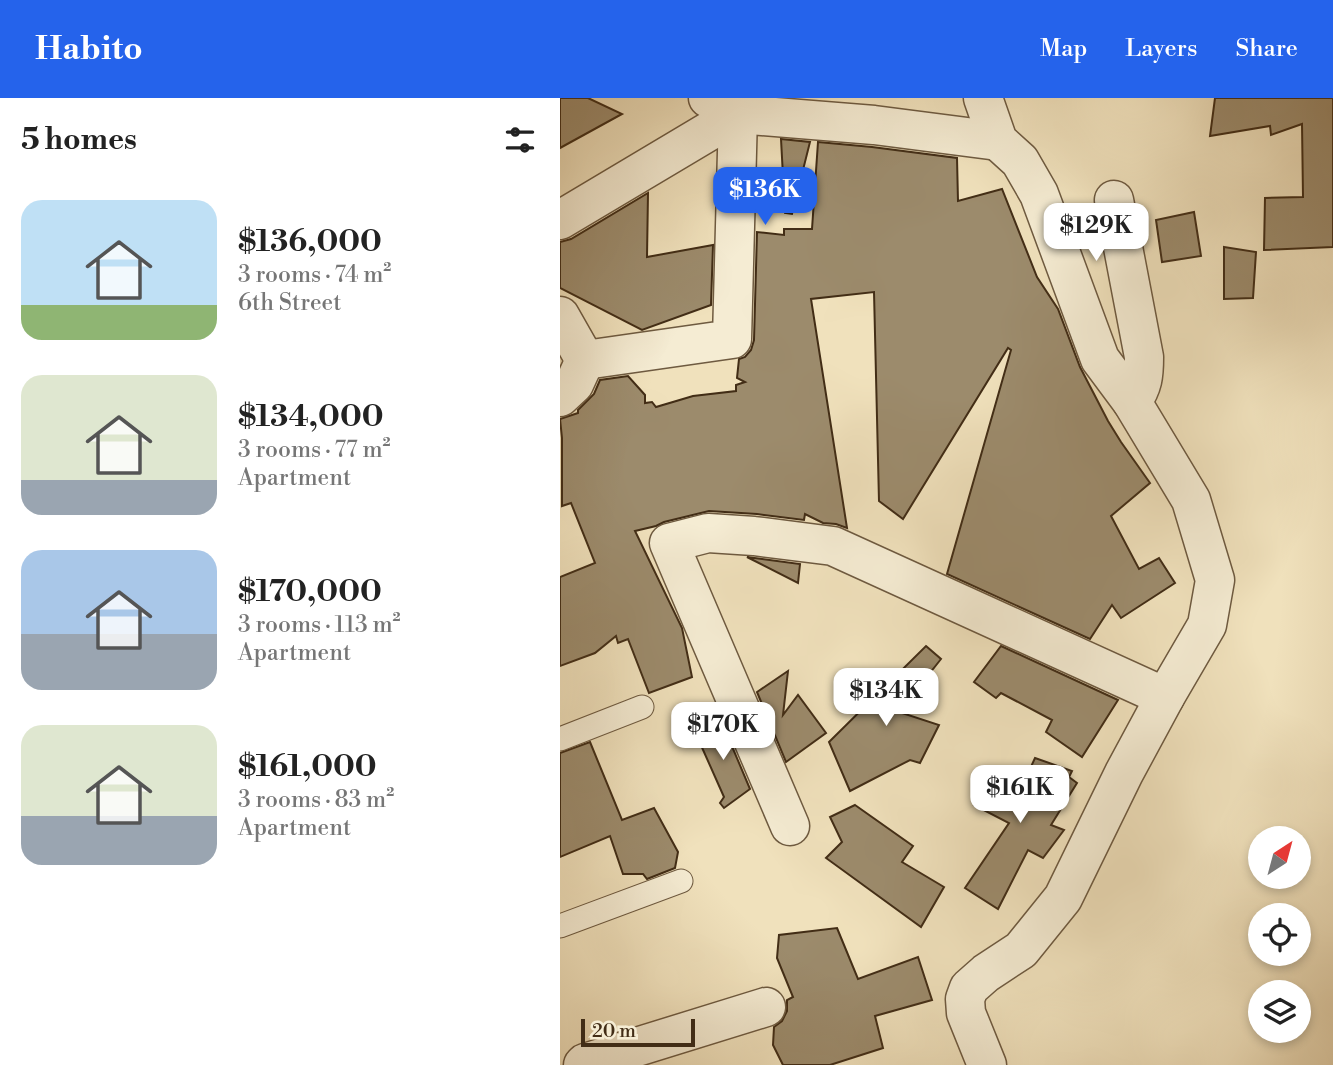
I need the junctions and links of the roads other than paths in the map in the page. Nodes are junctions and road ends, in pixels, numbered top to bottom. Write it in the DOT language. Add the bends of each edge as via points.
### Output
graph roads {
  1 [pos="983,98"];
  2 [pos="723,106"];
  3 [pos="869,111"];
  4 [pos="998,141"];
  5 [pos="1114,200"];
  6 [pos="560,220"];
  7 [pos="560,316"];
  8 [pos="585,360"];
  9 [pos="560,397"];
  10 [pos="1132,401"];
  11 [pos="1165,696"];
  12 [pos="642,707"];
  13 [pos="560,739"];
  14 [pos="790,826"];
  15 [pos="681,881"];
  16 [pos="560,926"];
  17 [pos="766,1007"];
  18 [pos="583,1065"];
  19 [pos="987,1065"];
  1 -- 4 [label="street"];
  2 -- 3 [label="street"];
  2 -- 6 [label="street"];
  2 -- 8 [label="street" via="732,339"];
  3 -- 4 [label="street"];
  4 -- 10 [label="street" via="1020,161 1039,194 1100,359"];
  5 -- 10 [label="street" via="1144,357 1140,391"];
  7 -- 8 [label="street"];
  8 -- 9 [label="street" via="574,384"];
  10 -- 11 [label="street" via="1191,500 1215,580 1208,625"];
  11 -- 14 [label="street" via="833,546 708,533 669,543"];
  11 -- 19 [label="street" via="1063,898 1021,950 969,988 966,1013"];
  12 -- 13 [label="lane"];
  15 -- 16 [label="lane"];
  17 -- 18 [label="street"];
}
